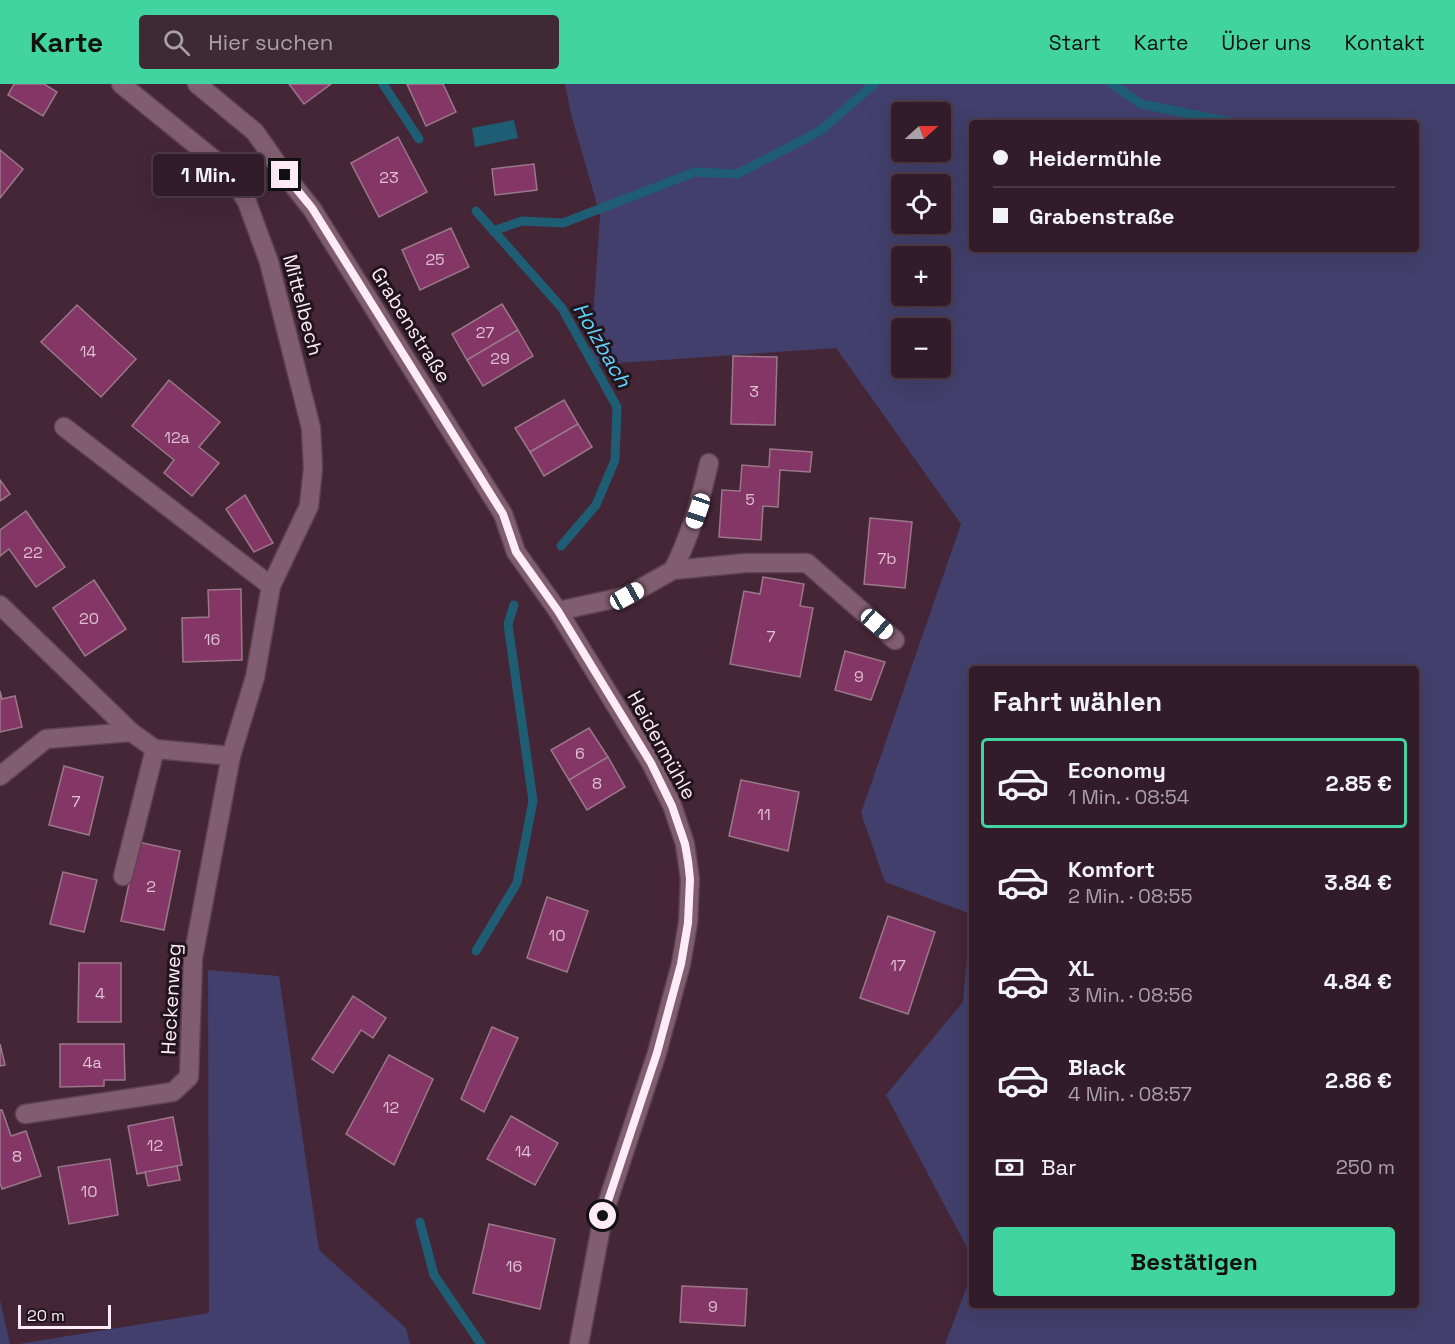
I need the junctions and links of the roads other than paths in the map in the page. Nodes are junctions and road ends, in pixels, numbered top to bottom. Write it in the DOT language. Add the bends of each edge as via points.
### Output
graph roads {
  1 [pos="121,84"];
  2 [pos="197,84"];
  3 [pos="64,427"];
  4 [pos="709,463"];
  5 [pos="673,570"];
  6 [pos="271,585"];
  7 [pos="0,605"];
  8 [pos="558,611"];
  9 [pos="895,640"];
  10 [pos="131,732"];
  11 [pos="155,749"];
  12 [pos="231,756"];
  13 [pos="0,776"];
  14 [pos="123,876"];
  15 [pos="25,1114"];
  16 [pos="579,1344"];
  1 -- 6 [label="street, Mittelbech" via="218,162 234,181 247,202 269,262 311,428 313,468 309,506"];
  2 -- 8 [label="street, Grabenstraße" via="255,132 312,208 503,514 516,552"];
  3 -- 6 [label="street"];
  4 -- 5 [label="street" via="698,511"];
  5 -- 8 [label="street" via="627,596"];
  5 -- 9 [label="street" via="746,563 807,563"];
  6 -- 12 [label="street, Mittelbech" via="255,677"];
  7 -- 10 [label="street"];
  8 -- 16 [label="street, Heidermühle" via="651,763 685,844 690,879 681,964 657,1053 603,1216"];
  10 -- 11 [label="street"];
  10 -- 13 [label="street" via="46,739"];
  11 -- 12 [label="street"];
  11 -- 14 [label="street"];
  12 -- 15 [label="street, Heckenweg" via="193,958 189,1077 173,1092"];
}
